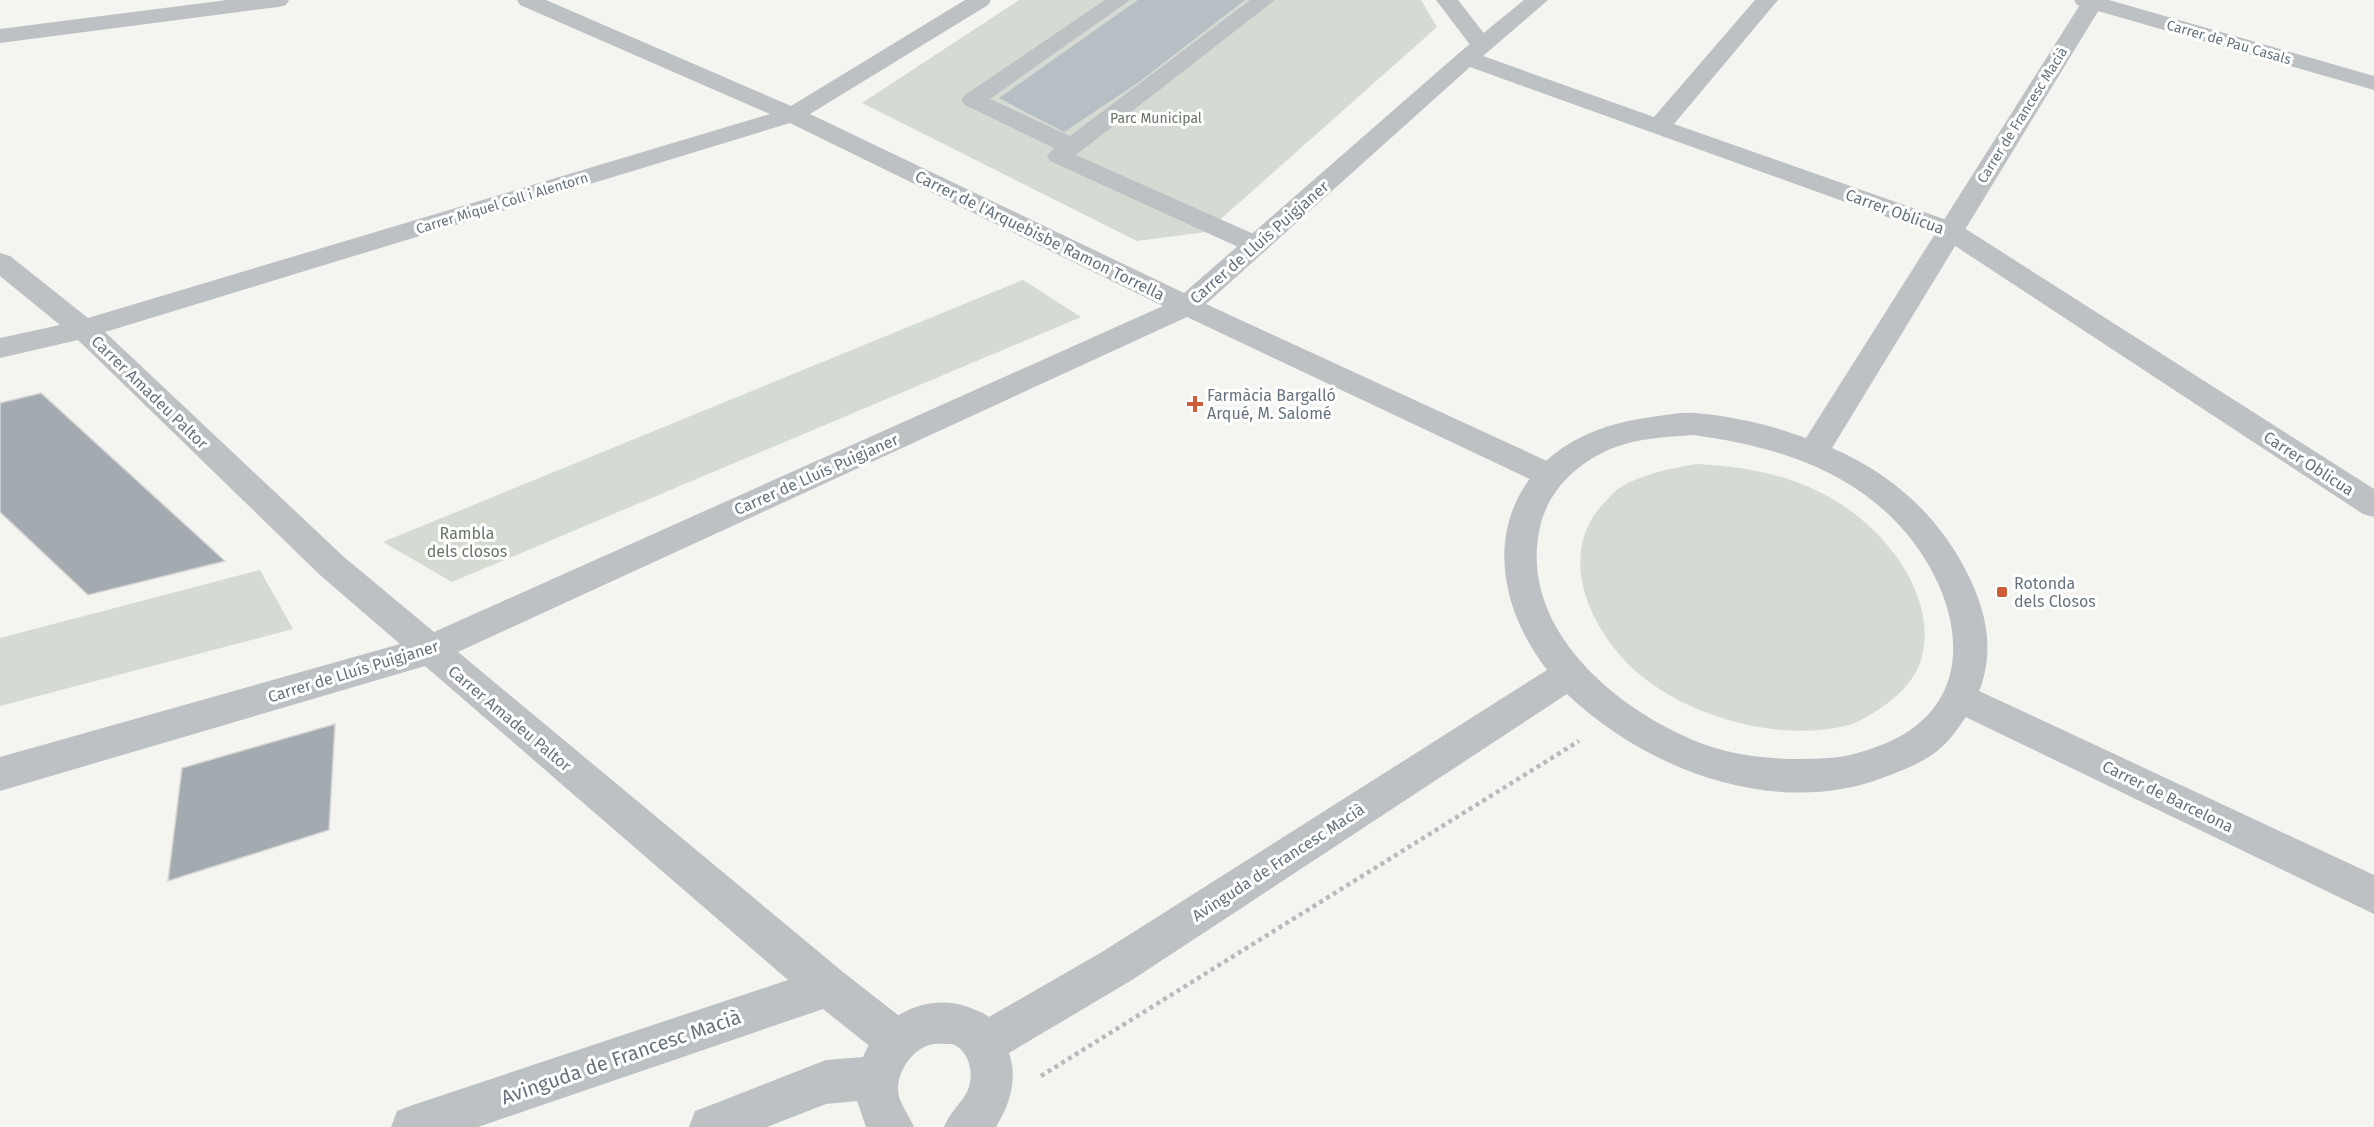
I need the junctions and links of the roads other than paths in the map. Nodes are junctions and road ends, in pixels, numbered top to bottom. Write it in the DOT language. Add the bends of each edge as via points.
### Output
graph roads {
  1 [pos="278,0"];
  2 [pos="528,0"];
  3 [pos="980,0"];
  4 [pos="1119,0"];
  5 [pos="1264,0"];
  6 [pos="1447,0"];
  7 [pos="1537,0"];
  8 [pos="1767,0"];
  9 [pos="2091,1"];
  10 [pos="0,36"];
  11 [pos="1475,52"];
  12 [pos="2374,83"];
  13 [pos="792,115"];
  14 [pos="1659,126"];
  15 [pos="1071,146"];
  16 [pos="1949,230"];
  17 [pos="1256,245"];
  18 [pos="0,262"];
  19 [pos="1186,306"];
  20 [pos="84,329"];
  21 [pos="0,348"];
  22 [pos="1814,451"];
  23 [pos="1549,475"];
  24 [pos="2374,505"];
  25 [pos="429,650"];
  26 [pos="1570,675"];
  27 [pos="1962,698"];
  28 [pos="0,774"];
  29 [pos="2374,895"];
  30 [pos="828,987"];
  31 [pos="984,1044"];
  32 [pos="887,1059"];
  33 [pos="414,1127"];
  34 [pos="711,1127"];
  35 [pos="892,1127"];
  36 [pos="966,1127"];
  1 -- 10 [label="street"];
  2 -- 13 [label="street, Carrer de l'Arquebisbe Ramon Torrella"];
  3 -- 13 [label="street, Carrer Miquel Coll i Alentorn"];
  4 -- 15 [label="street" via="974,100"];
  5 -- 15 [label="street"];
  6 -- 11 [label="street"];
  7 -- 11 [label="street, Carrer de Lluís Puigjaner"];
  8 -- 14 [label="street"];
  9 -- 12 [label="street, Carrer de Pau Casals"];
  9 -- 16 [label="street, Carrer de Francesc Macià"];
  11 -- 14 [label="street, Carrer Oblicua"];
  11 -- 17 [label="street, Carrer de Lluís Puigjaner"];
  13 -- 19 [label="street, Carrer de l'Arquebisbe Ramon Torrella"];
  13 -- 20 [label="street, Carrer Miquel Coll i Alentorn"];
  14 -- 16 [label="street, Carrer Oblicua"];
  15 -- 17 [label="street" via="1059,156"];
  16 -- 22 [label="street, Carrer de Francesc Macià"];
  16 -- 24 [label="street, Carrer Oblicua"];
  17 -- 19 [label="street, Carrer de Lluís Puigjaner"];
  18 -- 20 [label="street, Carrer Amadeu Paltor"];
  19 -- 23 [label="street, Carrer de l'Arquebisbe Ramon Torrella"];
  19 -- 25 [label="street, Carrer de Lluís Puigjaner"];
  20 -- 21 [label="street, Carrer Miquel Coll i Alentorn"];
  20 -- 25 [label="street, Carrer Amadeu Paltor" via="332,566"];
  22 -- 23 [label="street" via="1754,432 1694,424 1648,428 1588,446"];
  22 -- 27 [label="street" via="1875,486 1926,532 1960,586 1974,643"];
  23 -- 26 [label="street" via="1524,516 1518,566 1533,621"];
  25 -- 28 [label="street, Carrer de Lluís Puigjaner"];
  25 -- 30 [label="street, Carrer Amadeu Paltor"];
  26 -- 27 [label="street" via="1630,725 1705,761 1786,777 1863,770 1924,743"];
  26 -- 31 [label="street, Avinguda de Francesc Macià" via="1117,966"];
  27 -- 29 [label="street, Carrer de Barcelona"];
  30 -- 32 [label="street, Carrer Amadeu Paltor"];
  30 -- 33 [label="street, Avinguda de Francesc Macià"];
  31 -- 32 [label="street" via="969,1028 947,1022 918,1026"];
  31 -- 36 [label="street" via="992,1062 991,1086 981,1112"];
  32 -- 34 [label="street"];
  32 -- 35 [label="street" via="879,1107"];
}
